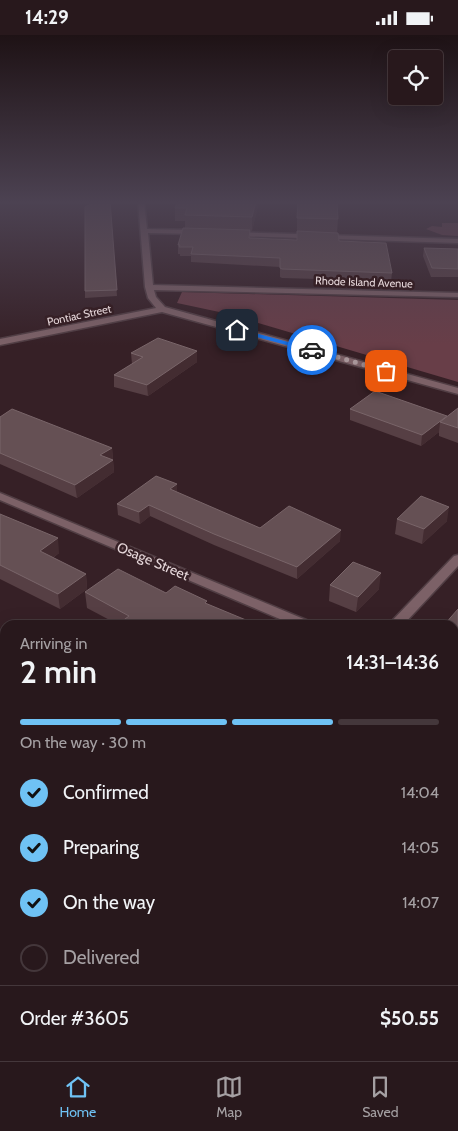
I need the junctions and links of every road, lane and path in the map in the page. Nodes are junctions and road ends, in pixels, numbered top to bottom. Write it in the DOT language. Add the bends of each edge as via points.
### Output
graph roads {
  1 [pos="146,249"];
  2 [pos="149,287"];
  3 [pos="458,295"];
  4 [pos="162,309"];
  5 [pos="0,342"];
  6 [pos="458,391"];
  7 [pos="0,496"];
  8 [pos="458,559"];
  9 [pos="294,620"];
  10 [pos="400,620"];
  1 -- 2 [label="street"];
  2 -- 3 [label="street, Rhode Island Avenue"];
  2 -- 4 [label="street" via="152,298"];
  4 -- 5 [label="street, Pontiac Street"];
  4 -- 6 [label="street"];
  7 -- 9 [label="street, Osage Street"];
  8 -- 10 [label="street"];
}
